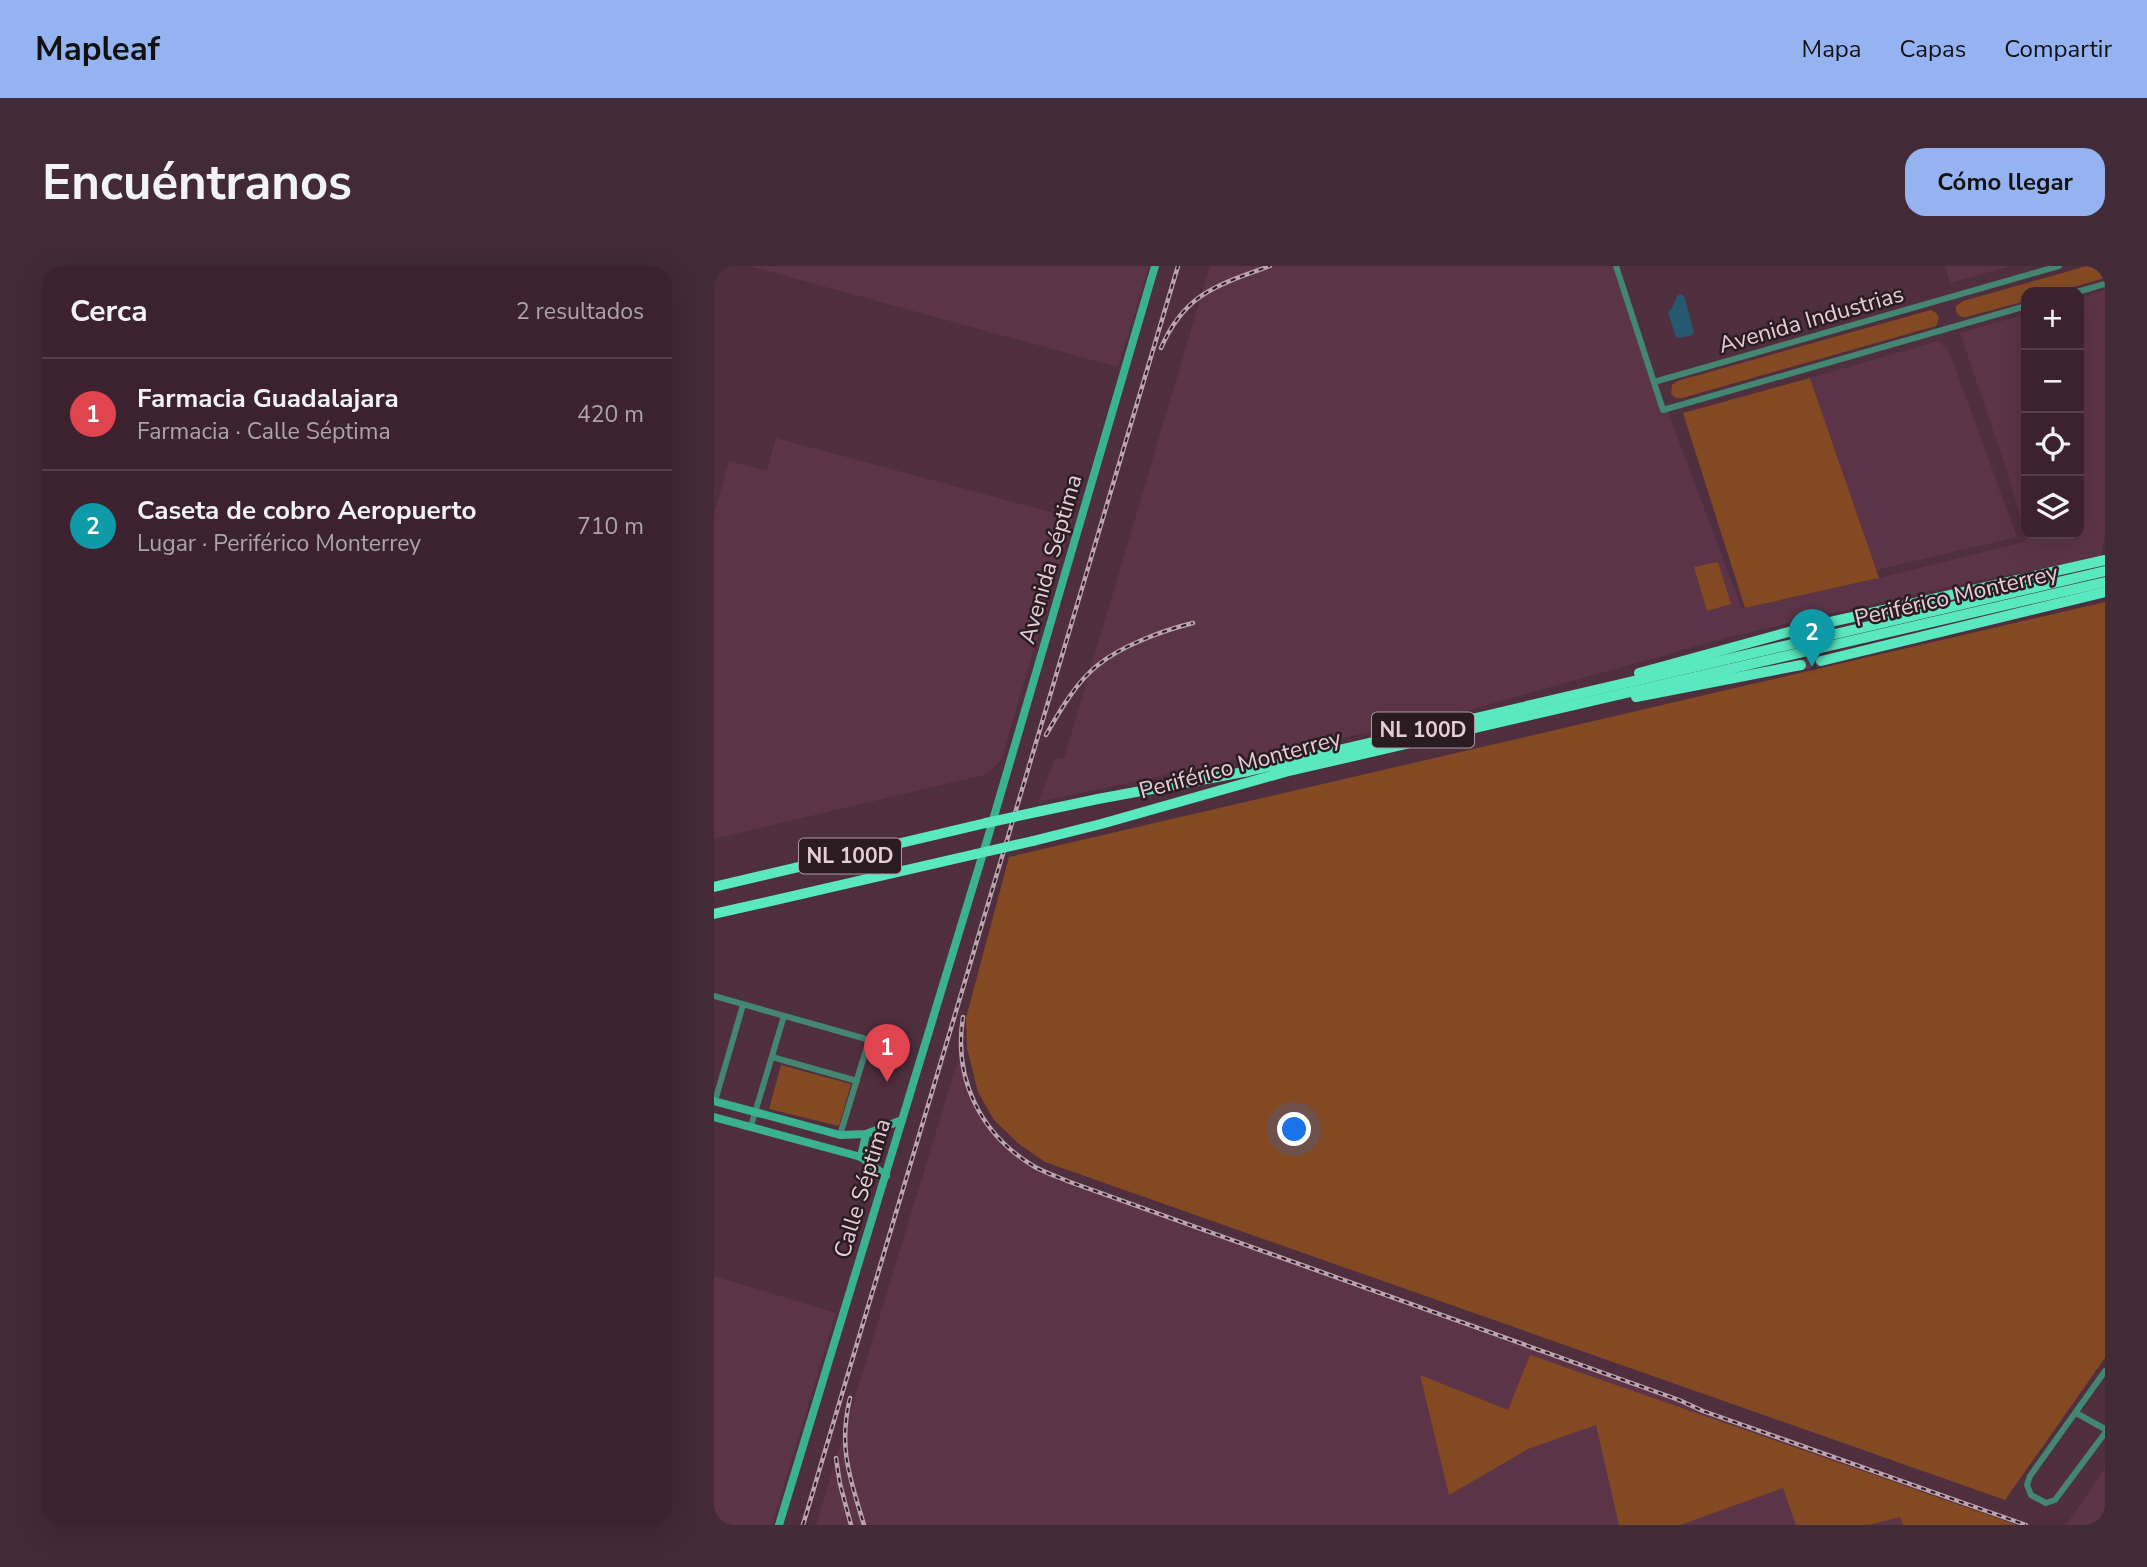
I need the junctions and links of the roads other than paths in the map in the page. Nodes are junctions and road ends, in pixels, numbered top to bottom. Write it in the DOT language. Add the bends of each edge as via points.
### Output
graph roads {
  1 [pos="1155,266"];
  2 [pos="1616,266"];
  3 [pos="2059,266"];
  4 [pos="2105,284"];
  5 [pos="2084,290"];
  6 [pos="2021,307"];
  7 [pos="1654,383"];
  8 [pos="2105,560"];
  9 [pos="2105,571"];
  10 [pos="2105,582"];
  11 [pos="2105,592"];
  12 [pos="1826,623"];
  13 [pos="1807,627"];
  14 [pos="1821,661"];
  15 [pos="1801,665"];
  16 [pos="1603,693"];
  17 [pos="979,858"];
  18 [pos="714,887"];
  19 [pos="714,914"];
  20 [pos="714,996"];
  21 [pos="743,1005"];
  22 [pos="784,1016"];
  23 [pos="869,1040"];
  24 [pos="884,1044"];
  25 [pos="772,1057"];
  26 [pos="857,1081"];
  27 [pos="714,1101"];
  28 [pos="755,1114"];
  29 [pos="714,1117"];
  30 [pos="902,1120"];
  31 [pos="751,1126"];
  32 [pos="866,1134"];
  33 [pos="839,1135"];
  34 [pos="861,1157"];
  35 [pos="886,1176"];
  36 [pos="2105,1371"];
  37 [pos="2076,1413"];
  38 [pos="2105,1431"];
  39 [pos="779,1525"];
  1 -- 17 [label="street, Avenida Séptima"];
  2 -- 7 [label="street"];
  3 -- 7 [label="street, Avenida Industrias"];
  4 -- 5 [label="street"];
  6 -- 7 [label="street, Avenida Industrias" via="1663,410"];
  8 -- 12 [label="highway"];
  9 -- 16 [label="highway, Periférico Monterrey / NL 100D"];
  10 -- 16 [label="highway, Periférico Monterrey / NL 100D"];
  11 -- 14 [label="highway"];
  13 -- 16 [label="highway" via="1615,681"];
  15 -- 16 [label="highway" via="1655,694 1614,699"];
  16 -- 17 [label="highway, Periférico Monterrey / NL 100D, bridge" via="1285,772"];
  16 -- 18 [label="highway, Periférico Monterrey / NL 100D, bridge" via="986,823"];
  17 -- 19 [label="highway, Periférico Monterrey / NL 100D"];
  17 -- 30 [label="street, Calle Séptima"];
  20 -- 21 [label="street"];
  21 -- 22 [label="street"];
  21 -- 27 [label="street"];
  22 -- 23 [label="street"];
  22 -- 25 [label="street"];
  23 -- 24 [label="street"];
  23 -- 26 [label="street"];
  25 -- 26 [label="street"];
  25 -- 28 [label="street"];
  26 -- 33 [label="street"];
  27 -- 28 [label="street"];
  28 -- 31 [label="street"];
  28 -- 33 [label="street"];
  29 -- 31 [label="street"];
  30 -- 32 [label="street"];
  30 -- 35 [label="street, Calle Séptima"];
  31 -- 34 [label="street"];
  32 -- 33 [label="street"];
  32 -- 34 [label="street"];
  34 -- 35 [label="street"];
  35 -- 39 [label="street, Calle Séptima"];
  36 -- 37 [label="street"];
  37 -- 38 [label="street"];
  37 -- 38 [label="street" via="2031,1476 2027,1485 2034,1499 2056,1500"];
}
